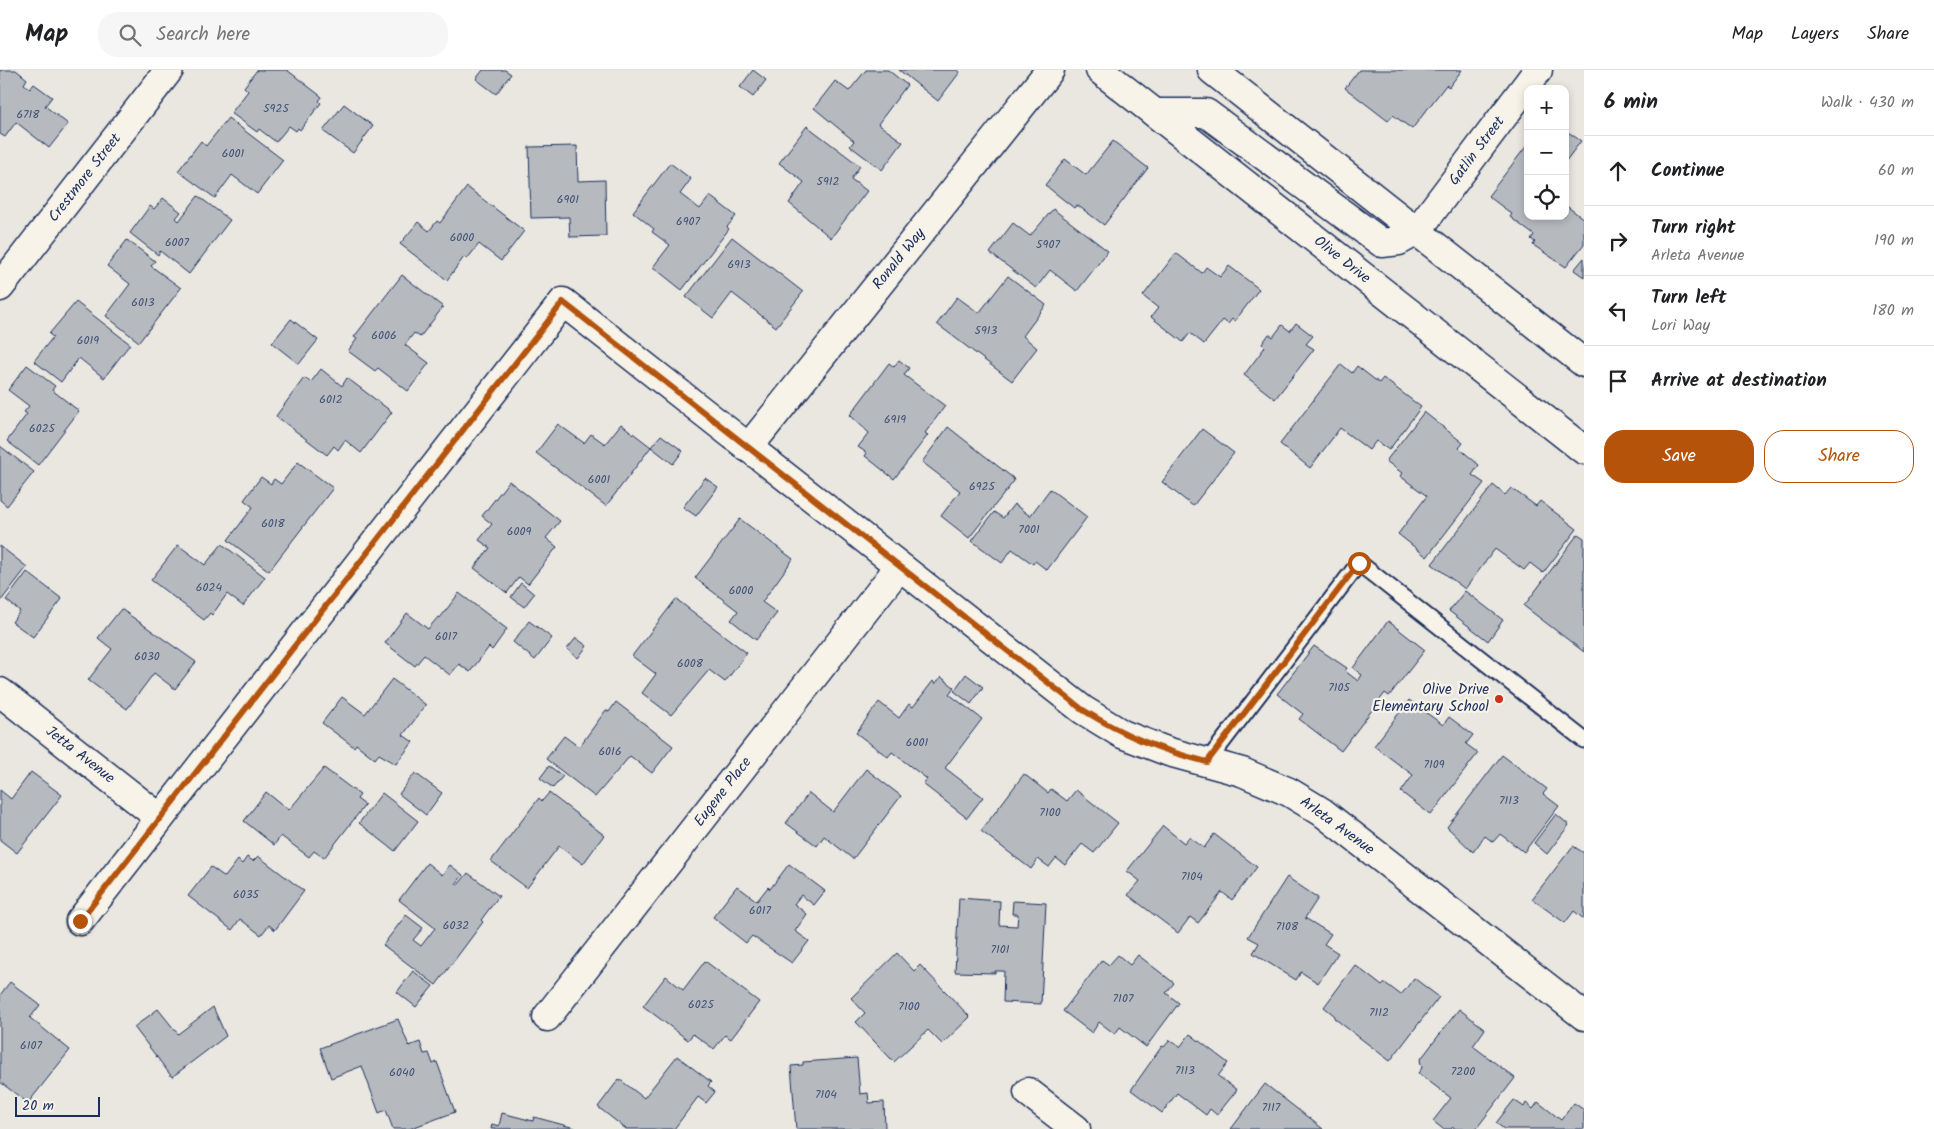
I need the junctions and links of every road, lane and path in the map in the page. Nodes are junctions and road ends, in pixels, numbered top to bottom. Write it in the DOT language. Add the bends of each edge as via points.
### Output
graph roads {
  1 [pos="1050,70"];
  2 [pos="1100,70"];
  3 [pos="1212,70"];
  4 [pos="1538,70"];
  5 [pos="156,75"];
  6 [pos="1155,113"];
  7 [pos="1417,231"];
  8 [pos="0,286"];
  9 [pos="1584,363"];
  10 [pos="748,448"];
  11 [pos="1584,450"];
  12 [pos="899,567"];
  13 [pos="0,692"];
  14 [pos="1584,740"];
  15 [pos="1207,762"];
  16 [pos="160,818"];
  17 [pos="80,921"];
  18 [pos="1584,1016"];
  19 [pos="547,1017"];
  20 [pos="1028,1092"];
  21 [pos="1076,1129"];
  1 -- 10 [label="street, Ronald Way"];
  2 -- 6 [label="street, Olive Drive"];
  3 -- 7 [label="street"];
  4 -- 7 [label="street, Gatlin Street"];
  5 -- 8 [label="street, Crestmore Street"];
  6 -- 7 [label="street" via="1206,113 1382,243 1399,241"];
  6 -- 11 [label="street, Olive Drive"];
  7 -- 9 [label="street"];
  10 -- 12 [label="street, Arleta Avenue"];
  10 -- 16 [label="street, Arleta Avenue" via="563,302"];
  12 -- 15 [label="street, Arleta Avenue" via="1083,710 1122,734"];
  12 -- 19 [label="street, Eugene Place"];
  13 -- 16 [label="street, Jetta Avenue"];
  14 -- 15 [label="lane" via="1359,563"];
  15 -- 18 [label="street, Arleta Avenue" via="1242,772 1289,792 1322,812"];
  16 -- 17 [label="street"];
  20 -- 21 [label="street"];
}
